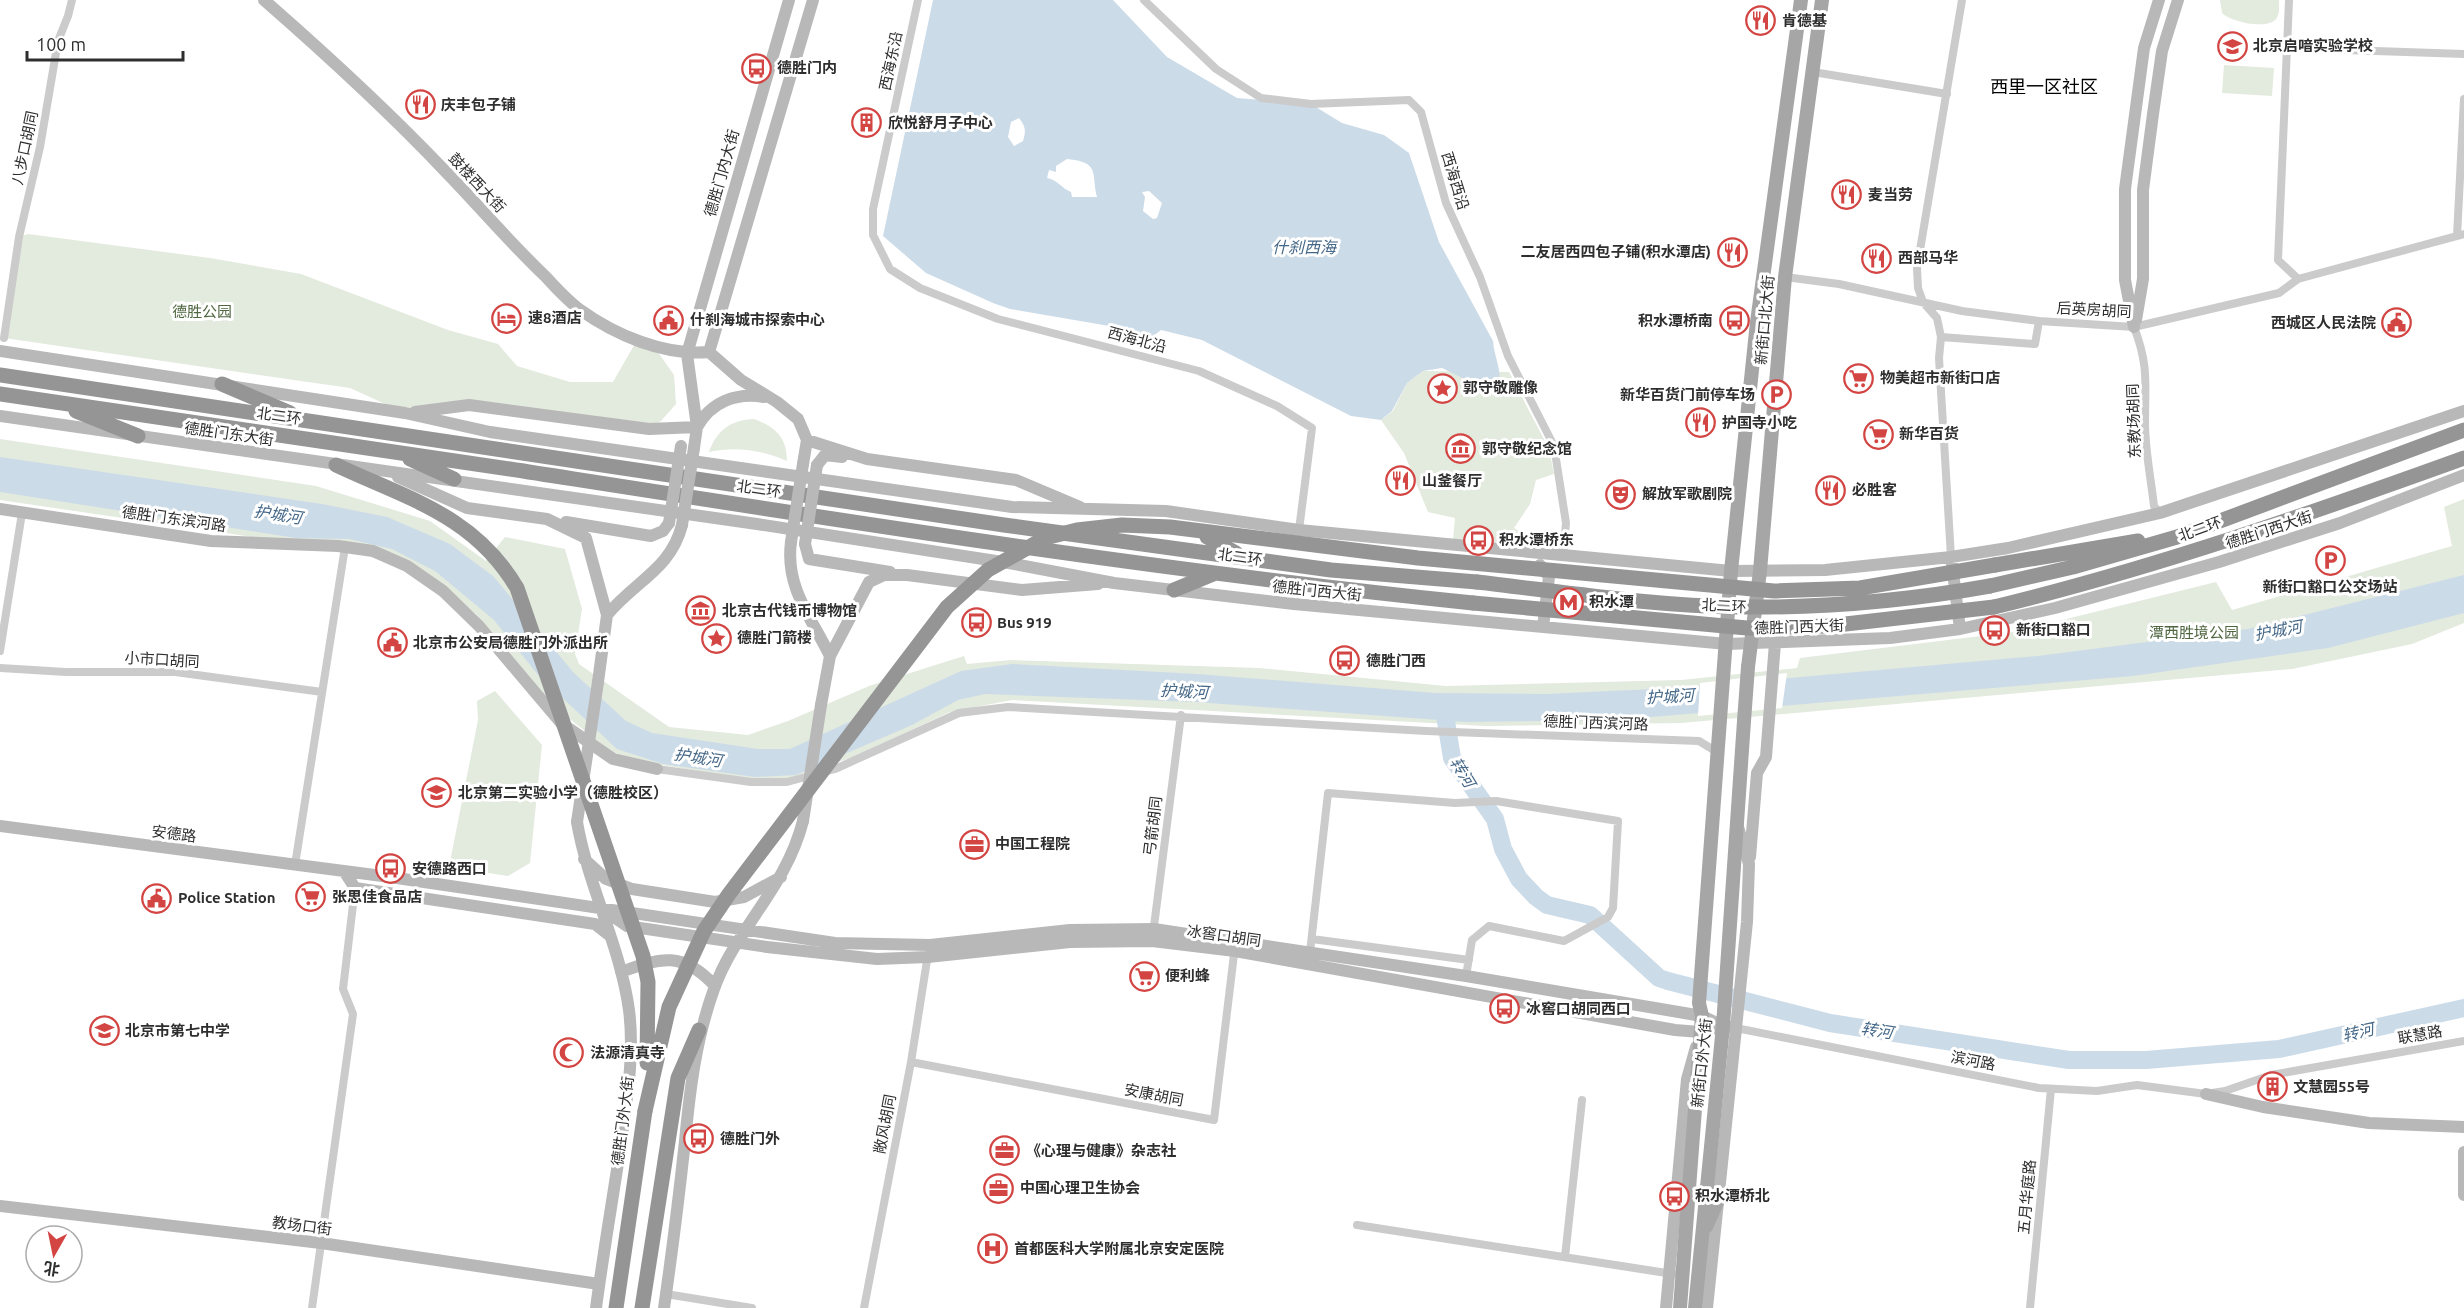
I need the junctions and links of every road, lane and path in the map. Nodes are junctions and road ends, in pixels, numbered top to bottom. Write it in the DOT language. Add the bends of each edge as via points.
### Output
graph roads {
  1 [pos="72,0"];
  2 [pos="264,0"];
  3 [pos="789,0"];
  4 [pos="813,0"];
  5 [pos="918,0"];
  6 [pos="1144,0"];
  7 [pos="1801,0"];
  8 [pos="1822,0"];
  9 [pos="1962,0"];
  10 [pos="2159,0"];
  11 [pos="2178,0"];
  12 [pos="2289,0"];
  13 [pos="2287,48"];
  14 [pos="2464,54"];
  15 [pos="1813,72"];
  16 [pos="1947,94"];
  17 [pos="2464,99"];
  18 [pos="873,235"];
  19 [pos="2460,235"];
  20 [pos="1785,277"];
  21 [pos="2298,279"];
  22 [pos="1923,302"];
  23 [pos="2039,321"];
  24 [pos="2134,327"];
  25 [pos="1941,337"];
  26 [pos="4,338"];
  27 [pos="0,351"];
  28 [pos="710,352"];
  29 [pos="687,354"];
  30 [pos="0,375"];
  31 [pos="222,384"];
  32 [pos="0,394"];
  33 [pos="771,399"];
  34 [pos="53,402"];
  35 [pos="2464,411"];
  36 [pos="405,413"];
  37 [pos="0,416"];
  38 [pos="310,421"];
  39 [pos="697,427"];
  40 [pos="649,429"];
  41 [pos="2464,430"];
  42 [pos="138,436"];
  43 [pos="807,440"];
  44 [pos="687,447"];
  45 [pos="391,451"];
  46 [pos="2464,458"];
  47 [pos="867,459"];
  48 [pos="336,465"];
  49 [pos="386,471"];
  50 [pos="2464,475"];
  51 [pos="454,479"];
  52 [pos="0,509"];
  53 [pos="1135,510"];
  54 [pos="1089,511"];
  55 [pos="22,513"];
  56 [pos="2160,513"];
  57 [pos="547,519"];
  58 [pos="1299,530"];
  59 [pos="1207,537"];
  60 [pos="2177,537"];
  61 [pos="345,547"];
  62 [pos="1530,552"];
  63 [pos="1563,555"];
  64 [pos="1951,557"];
  65 [pos="1244,558"];
  66 [pos="1731,571"];
  67 [pos="1760,571"];
  68 [pos="1214,573"];
  69 [pos="907,575"];
  70 [pos="1548,577"];
  71 [pos="1114,583"];
  72 [pos="1174,590"];
  73 [pos="607,615"];
  74 [pos="1543,627"];
  75 [pos="1960,629"];
  76 [pos="1750,643"];
  77 [pos="1775,643"];
  78 [pos="1727,644"];
  79 [pos="0,651"];
  80 [pos="830,656"];
  81 [pos="0,668"];
  82 [pos="322,692"];
  83 [pos="1181,715"];
  84 [pos="1717,752"];
  85 [pos="657,770"];
  86 [pos="1736,820"];
  87 [pos="0,826"];
  88 [pos="583,858"];
  89 [pos="295,865"];
  90 [pos="1749,865"];
  91 [pos="344,871"];
  92 [pos="781,876"];
  93 [pos="355,888"];
  94 [pos="600,908"];
  95 [pos="746,930"];
  96 [pos="1153,935"];
  97 [pos="610,936"];
  98 [pos="1312,939"];
  99 [pos="738,943"];
  100 [pos="1235,946"];
  101 [pos="929,951"];
  102 [pos="1310,952"];
  103 [pos="1469,960"];
  104 [pos="621,972"];
  105 [pos="1466,976"];
  106 [pos="1732,985"];
  107 [pos="715,986"];
  108 [pos="1700,1010"];
  109 [pos="1729,1027"];
  110 [pos="699,1030"];
  111 [pos="1700,1032"];
  112 [pos="2464,1041"];
  113 [pos="911,1062"];
  114 [pos="2050,1089"];
  115 [pos="2206,1094"];
  116 [pos="1582,1100"];
  117 [pos="645,1110"];
  118 [pos="2464,1127"];
  119 [pos="2464,1152"];
  120 [pos="2464,1195"];
  121 [pos="1719,1198"];
  122 [pos="0,1206"];
  123 [pos="1357,1225"];
  124 [pos="1701,1237"];
  125 [pos="321,1243"];
  126 [pos="1565,1257"];
  127 [pos="1676,1275"];
  128 [pos="599,1284"];
  129 [pos="666,1294"];
  130 [pos="312,1308"];
  131 [pos="596,1308"];
  132 [pos="616,1308"];
  133 [pos="642,1308"];
  134 [pos="664,1308"];
  135 [pos="752,1308"];
  136 [pos="864,1308"];
  137 [pos="1666,1308"];
  138 [pos="1680,1308"];
  139 [pos="1695,1308"];
  140 [pos="1707,1308"];
  141 [pos="2030,1308"];
  1 -- 26 [label="street, 八步口胡同" via="57,41"];
  2 -- 29 [label="street, 鼓楼西大街" via="354,80 577,308 627,336"];
  3 -- 29 [label="street, 德胜门内大街"];
  4 -- 28 [label="street"];
  5 -- 18 [label="street, 西海东沿" via="873,209"];
  6 -- 63 [label="street, 西海西沿" via="1216,69 1261,98 1311,104 1409,100 1421,112 1446,203 1480,277 1509,356 1554,446 1566,523"];
  7 -- 66 [label="main road, 新街口北大街" via="1758,322"];
  8 -- 15 [label="main road, 新街口北大街"];
  9 -- 16 [label="street"];
  10 -- 24 [label="street" via="2144,48 2125,189 2125,280"];
  11 -- 24 [label="street" via="2162,51 2152,114 2143,190 2142,279"];
  12 -- 13 [label="street"];
  13 -- 14 [label="street"];
  13 -- 21 [label="street" via="2278,260"];
  15 -- 16 [label="street"];
  15 -- 20 [label="main road, 新街口北大街"];
  16 -- 22 [label="street" via="1917,268"];
  17 -- 19 [label="street"];
  18 -- 58 [label="street, 西海北沿" via="890,269 920,288 998,319 1199,371 1277,406 1312,428"];
  19 -- 21 [label="street, 后英房胡同"];
  20 -- 22 [label="street, 后英房胡同"];
  20 -- 67 [label="main road, 新街口北大街"];
  21 -- 24 [label="street, 后英房胡同" via="2279,293"];
  22 -- 23 [label="street, 后英房胡同"];
  22 -- 25 [label="street" via="1937,318"];
  23 -- 24 [label="street, 后英房胡同"];
  23 -- 25 [label="street" via="2035,344"];
  24 -- 56 [label="street, 东教场胡同" via="2145,353 2145,423 2154,506"];
  25 -- 64 [label="street"];
  27 -- 31 [label="street"];
  28 -- 29 [label="street"];
  28 -- 33 [label="street" via="741,380"];
  29 -- 39 [label="street"];
  30 -- 38 [label="highway, 北二环"];
  31 -- 36 [label="street"];
  31 -- 38 [label="highway"];
  32 -- 34 [label="highway, 北二环"];
  33 -- 39 [label="street" via="746,396 723,401 709,409"];
  33 -- 43 [label="street" via="798,419"];
  34 -- 42 [label="highway"];
  34 -- 45 [label="highway, 北二环"];
  35 -- 56 [label="street"];
  36 -- 40 [label="street" via="469,405"];
  36 -- 54 [label="street" via="490,432 1000,506"];
  37 -- 42 [label="street, 德胜门东大街"];
  38 -- 65 [label="highway, 北二环"];
  39 -- 40 [label="street"];
  39 -- 44 [label="street"];
  40 -- 44 [label="street" via="672,435"];
  41 -- 60 [label="highway, 北二环"];
  42 -- 48 [label="street, 德胜门东大街"];
  43 -- 47 [label="street"];
  43 -- 80 [label="street, bridge" via="789,572"];
  44 -- 57 [label="street, bridge" via="669,523 663,531 651,536"];
  44 -- 73 [label="street, bridge" via="682,525 672,554 629,590"];
  45 -- 51 [label="highway"];
  45 -- 68 [label="highway, 北二环" via="996,544"];
  46 -- 68 [label="highway, 北二环, bridge" via="2190,554 2075,587 1994,607 1828,627 1747,628 1473,603"];
  47 -- 54 [label="street" via="1016,480"];
  47 -- 69 [label="street, bridge" via="825,455 817,465 805,544 809,559"];
  48 -- 49 [label="street, 德胜门东大街"];
  48 -- 117 [label="highway, bridge" via="410,497 464,527 487,546 517,588 643,956 649,1008"];
  49 -- 51 [label="street, 德胜门东大街"];
  49 -- 57 [label="street" via="467,508"];
  50 -- 75 [label="street, 德胜门西大街" via="2374,511 2219,562 2055,608"];
  51 -- 71 [label="street, 德胜门东大街" via="998,561"];
  52 -- 55 [label="street, 德胜门东滨河路"];
  53 -- 54 [label="street"];
  53 -- 58 [label="street"];
  53 -- 59 [label="street"];
  55 -- 61 [label="street, 德胜门东滨河路" via="211,541"];
  55 -- 79 [label="street"];
  56 -- 64 [label="street"];
  57 -- 73 [label="street" via="586,538"];
  58 -- 62 [label="street"];
  59 -- 65 [label="highway"];
  59 -- 70 [label="street" via="1421,566"];
  60 -- 65 [label="highway, 北二环, bridge" via="1990,586 1915,600 1816,606 1738,607 1648,601"];
  60 -- 117 [label="highway, bridge" via="2105,545 1860,588 1774,591 1418,558 1170,527 1122,525 1045,538 987,570 947,607 729,894 704,931 669,1007"];
  61 -- 82 [label="street"];
  61 -- 85 [label="street, 德胜门东滨河路" via="390,558 443,591 479,626 561,723 613,759"];
  62 -- 63 [label="street"];
  62 -- 70 [label="street"];
  63 -- 66 [label="street"];
  64 -- 67 [label="street" via="1825,570"];
  64 -- 75 [label="street"];
  66 -- 67 [label="street"];
  66 -- 70 [label="street" via="1667,588"];
  66 -- 78 [label="main road, 新街口北大街"];
  67 -- 76 [label="main road, 新街口北大街"];
  68 -- 72 [label="highway"];
  69 -- 71 [label="street" via="1022,590"];
  69 -- 80 [label="street" via="884,575 869,582"];
  70 -- 74 [label="street"];
  71 -- 72 [label="street, 德胜门西大街"];
  72 -- 74 [label="street, 德胜门西大街"];
  73 -- 88 [label="street, 德胜门外大街, bridge" via="577,822"];
  74 -- 78 [label="street, 德胜门西大街"];
  75 -- 77 [label="street, 德胜门西大街" via="1890,638"];
  76 -- 77 [label="street, 德胜门西大街"];
  76 -- 78 [label="street, 德胜门西大街"];
  76 -- 86 [label="main road, 新街口外大街, bridge"];
  77 -- 90 [label="street, 新街口外大街" via="1766,757 1756,773"];
  78 -- 84 [label="main road, 新街口外大街"];
  80 -- 92 [label="street, bridge" via="803,821"];
  81 -- 82 [label="street, 小市口胡同" via="175,672"];
  82 -- 89 [label="street"];
  83 -- 84 [label="street, 德胜门西滨河路" via="1426,731 1699,741"];
  83 -- 85 [label="street, 德胜门西滨河路" via="1008,707 966,711 835,769 787,782 751,782"];
  83 -- 96 [label="street, 弓箭胡同"];
  84 -- 108 [label="main road, 新街口外大街"];
  86 -- 90 [label="street, 新街口外大街"];
  86 -- 106 [label="main road, 新街口外大街"];
  87 -- 89 [label="street, 安德路"];
  88 -- 92 [label="street" via="606,879 632,889 715,902 744,897"];
  88 -- 94 [label="street, 德胜门外大街"];
  89 -- 91 [label="street, 安德路"];
  90 -- 106 [label="street, 新街口外大街" via="1747,922"];
  91 -- 93 [label="street"];
  91 -- 94 [label="street, 安德路"];
  92 -- 95 [label="street"];
  93 -- 97 [label="street" via="595,924"];
  93 -- 125 [label="street" via="343,989 353,1014"];
  94 -- 95 [label="street, 安德路"];
  94 -- 97 [label="street, 德胜门外大街"];
  94 -- 99 [label="street, 冰窖口胡同" via="627,926"];
  95 -- 99 [label="street"];
  95 -- 101 [label="street, 冰窖口胡同"];
  96 -- 100 [label="street, 冰窖口胡同"];
  96 -- 101 [label="street, 冰窖口胡同" via="1070,930"];
  97 -- 104 [label="street, 德胜门外大街"];
  98 -- 102 [label="street"];
  98 -- 103 [label="street"];
  98 -- 103 [label="street" via="1328,793 1455,803 1496,801 1618,821 1613,908 1608,917 1564,941 1489,926 1472,940"];
  99 -- 101 [label="street, 冰窖口胡同" via="841,956"];
  99 -- 107 [label="street"];
  100 -- 102 [label="street, 冰窖口胡同"];
  100 -- 111 [label="street, 冰窖口胡同"];
  100 -- 113 [label="street, 安康胡同" via="1214,1120"];
  101 -- 113 [label="street, 敞风胡同"];
  102 -- 105 [label="street, 冰窖口胡同"];
  103 -- 105 [label="street"];
  104 -- 107 [label="street" via="663,958 692,966"];
  104 -- 128 [label="street, 德胜门外大街" via="632,1042"];
  105 -- 108 [label="street, 冰窖口胡同"];
  106 -- 109 [label="main road, 新街口外大街"];
  107 -- 110 [label="street"];
  108 -- 109 [label="street, 冰窖口胡同"];
  108 -- 111 [label="main road, 新街口外大街"];
  109 -- 111 [label="street"];
  109 -- 114 [label="street, 滨河路"];
  109 -- 121 [label="street, 新街口外大街"];
  109 -- 124 [label="main road, 新街口外大街"];
  110 -- 129 [label="street"];
  110 -- 133 [label="highway" via="678,1078"];
  111 -- 127 [label="main road, 新街口外大街"];
  112 -- 115 [label="street, 联慧路" via="2271,1075 2225,1092"];
  113 -- 136 [label="street, 敞风胡同"];
  114 -- 115 [label="street, 滨河路" via="2097,1091 2132,1085"];
  114 -- 141 [label="street, 五月华庭路"];
  115 -- 118 [label="street" via="2368,1123"];
  116 -- 126 [label="street"];
  117 -- 132 [label="highway, 德胜门外大街"];
  119 -- 120 [label="street"];
  121 -- 124 [label="main road"];
  121 -- 140 [label="street, 新街口外大街"];
  122 -- 125 [label="street, 教场口街"];
  123 -- 126 [label="street"];
  124 -- 139 [label="main road, 新街口外大街"];
  125 -- 128 [label="street, 教场口街"];
  125 -- 130 [label="street"];
  126 -- 127 [label="street"];
  127 -- 137 [label="street, 新街口外大街"];
  127 -- 138 [label="main road, 新街口外大街"];
  128 -- 131 [label="street, 德胜门外大街"];
  129 -- 134 [label="street"];
  129 -- 135 [label="street"];
}
